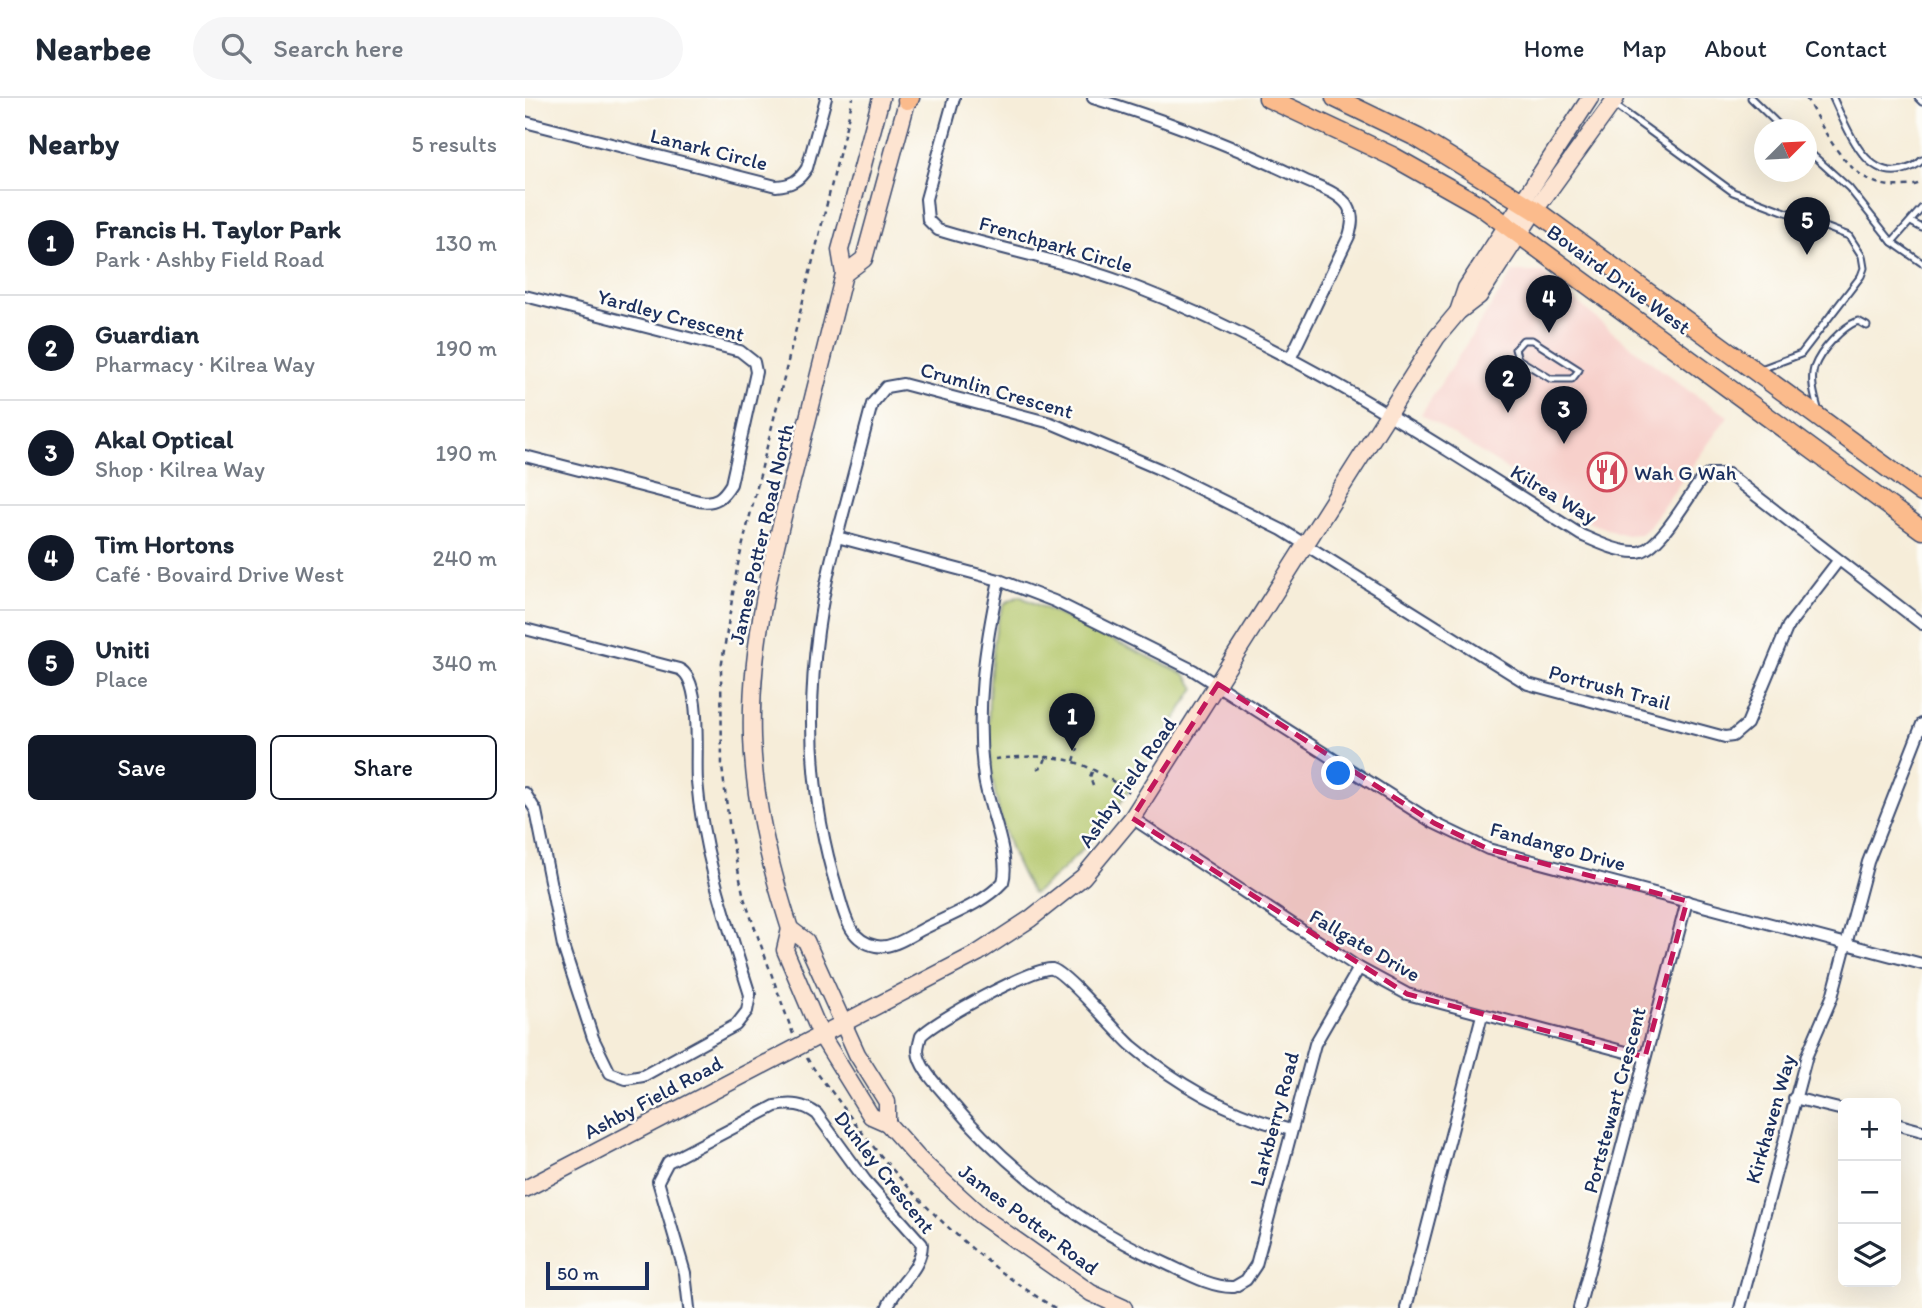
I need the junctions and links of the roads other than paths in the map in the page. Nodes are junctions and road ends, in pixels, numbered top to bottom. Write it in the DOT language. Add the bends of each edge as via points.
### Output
graph roads {
  1 [pos="826,98"];
  2 [pos="881,98"];
  3 [pos="954,98"];
  4 [pos="1093,98"];
  5 [pos="1268,98"];
  6 [pos="1335,98"];
  7 [pos="1591,98"];
  8 [pos="1751,98"];
  9 [pos="1833,98"];
  10 [pos="1918,98"];
  11 [pos="908,99"];
  12 [pos="1614,101"];
  13 [pos="1922,102"];
  14 [pos="1773,119"];
  15 [pos="525,122"];
  16 [pos="1817,159"];
  17 [pos="1922,160"];
  18 [pos="1528,206"];
  19 [pos="1922,208"];
  20 [pos="1911,222"];
  21 [pos="1922,228"];
  22 [pos="1513,230"];
  23 [pos="1892,242"];
  24 [pos="1922,263"];
  25 [pos="844,274"];
  26 [pos="525,296"];
  27 [pos="1867,326"];
  28 [pos="1290,359"];
  29 [pos="1579,370"];
  30 [pos="1754,371"];
  31 [pos="1389,413"];
  32 [pos="1833,431"];
  33 [pos="525,456"];
  34 [pos="1922,493"];
  35 [pos="1922,530"];
  36 [pos="837,537"];
  37 [pos="1307,546"];
  38 [pos="1838,561"];
  39 [pos="999,580"];
  40 [pos="1922,624"];
  41 [pos="525,629"];
  42 [pos="1219,684"];
  43 [pos="1922,724"];
  44 [pos="525,793"];
  45 [pos="1132,818"];
  46 [pos="1687,901"];
  47 [pos="790,929"];
  48 [pos="1846,943"];
  49 [pos="1922,964"];
  50 [pos="1360,968"];
  51 [pos="1482,1015"];
  52 [pos="842,1024"];
  53 [pos="821,1035"];
  54 [pos="1645,1057"];
  55 [pos="1794,1098"];
  56 [pos="1838,1109"];
  57 [pos="887,1123"];
  58 [pos="1901,1125"];
  59 [pos="1291,1130"];
  60 [pos="1922,1131"];
  61 [pos="525,1189"];
  62 [pos="689,1308"];
  63 [pos="887,1308"];
  64 [pos="1125,1308"];
  65 [pos="1406,1308"];
  66 [pos="1579,1308"];
  67 [pos="1740,1308"];
  1 -- 15 [label="street, Lanark Circle" via="807,168 801,178 785,186"];
  2 -- 25 [label="main road" via="840,250"];
  3 -- 28 [label="street, Frenchpark Circle" via="926,199 931,226 1120,281"];
  4 -- 28 [label="street" via="1188,128 1333,194 1349,207 1349,236"];
  5 -- 22 [label="main road, Bovaird Drive West" via="1392,156 1455,190"];
  6 -- 18 [label="main road, Bovaird Drive West" via="1418,138"];
  7 -- 18 [label="main road"];
  8 -- 14 [label="lane"];
  9 -- 17 [label="lane" via="1864,156 1879,169 1899,171"];
  10 -- 13 [label="lane"];
  11 -- 25 [label="main road" via="864,259"];
  12 -- 18 [label="main road"];
  12 -- 30 [label="lane" via="1733,192 1849,236 1862,256 1861,276 1801,354"];
  16 -- 23 [label="lane" via="1849,188"];
  18 -- 22 [label="main road, Ashby Field Road"];
  18 -- 30 [label="main road, Bovaird Drive West"];
  19 -- 20 [label="lane"];
  20 -- 21 [label="lane"];
  20 -- 23 [label="lane"];
  22 -- 31 [label="main road, Ashby Field Road" via="1466,288 1458,312"];
  22 -- 35 [label="main road, Bovaird Drive West"];
  23 -- 24 [label="lane"];
  25 -- 47 [label="main road, James Potter Road North" via="782,518 755,654 755,785 774,878"];
  26 -- 33 [label="street, Yardley Crescent" via="740,351 754,362 757,372 731,484 718,500 699,501"];
  27 -- 32 [label="lane" via="1859,321 1844,328 1814,369 1820,414"];
  28 -- 31 [label="street, Frenchpark Circle"];
  29 -- 29 [label="lane" via="1571,379 1551,379 1518,359 1515,349 1523,340 1532,340"];
  30 -- 32 [label="main road, Bovaird Drive West"];
  31 -- 37 [label="main road, Ashby Field Road"];
  31 -- 38 [label="street, Kilrea Way" via="1581,535 1612,547 1639,552 1652,546 1701,480 1717,472 1739,482"];
  32 -- 34 [label="main road, Bovaird Drive West"];
  36 -- 37 [label="street, Crumlin Crescent" via="872,404 882,390 897,383 993,406 1086,436"];
  36 -- 39 [label="street"];
  36 -- 39 [label="street" via="813,662 811,749 825,844 843,911 857,937 873,945 896,943 984,897 1003,882 1005,863 987,799 981,740 984,657"];
  37 -- 38 [label="street, Portrush Trail" via="1528,684 1725,737 1748,724 1789,626"];
  37 -- 42 [label="main road, Ashby Field Road"];
  38 -- 40 [label="street, Kilrea Way"];
  39 -- 42 [label="street" via="1054,601"];
  41 -- 44 [label="street" via="689,675 694,688 701,818 718,898 750,995 747,1011 736,1025 643,1076 626,1079 610,1073 593,1038 563,946 536,811"];
  42 -- 45 [label="main road, Ashby Field Road"];
  42 -- 46 [label="street, Fandango Drive" via="1434,824 1467,840"];
  43 -- 48 [label="street" via="1868,862"];
  45 -- 50 [label="street, Fallgate Drive"];
  45 -- 52 [label="main road, Ashby Field Road" via="1083,877 1030,919 947,971"];
  46 -- 48 [label="street, Fandango Drive"];
  46 -- 54 [label="street, Portstewart Crescent"];
  47 -- 52 [label="main road, James Potter Road" via="806,942"];
  47 -- 53 [label="main road, James Potter Road" via="785,950"];
  48 -- 49 [label="street, Fandango Drive"];
  48 -- 55 [label="street, Kirkhaven Way" via="1826,1018 1807,1055"];
  50 -- 51 [label="street, Fallgate Drive" via="1407,994"];
  50 -- 59 [label="street, Larkberry Road" via="1320,1031"];
  51 -- 54 [label="street, Fallgate Drive"];
  51 -- 65 [label="street"];
  52 -- 53 [label="main road, Ashby Field Road"];
  52 -- 57 [label="main road, James Potter Road" via="887,1102"];
  53 -- 57 [label="main road, James Potter Road" via="871,1116"];
  53 -- 61 [label="main road, Ashby Field Road"];
  54 -- 66 [label="street, Portstewart Crescent"];
  55 -- 56 [label="street"];
  55 -- 67 [label="street, Kirkhaven Way"];
  57 -- 64 [label="main road, James Potter Road" via="980,1215 1091,1293"];
  58 -- 60 [label="street"];
  59 -- 59 [label="street, Larkberry Road" via="1219,1104 1169,1074 1121,1036 1053,969 1031,973 921,1036 920,1059 938,1087 985,1139 1050,1197 1165,1264 1227,1287 1240,1284 1256,1265"];
  62 -- 63 [label="street, Dunley Crescent" via="685,1273 658,1181 660,1171 668,1162 786,1104 807,1107 817,1114 865,1180 922,1244 918,1266"];
}
